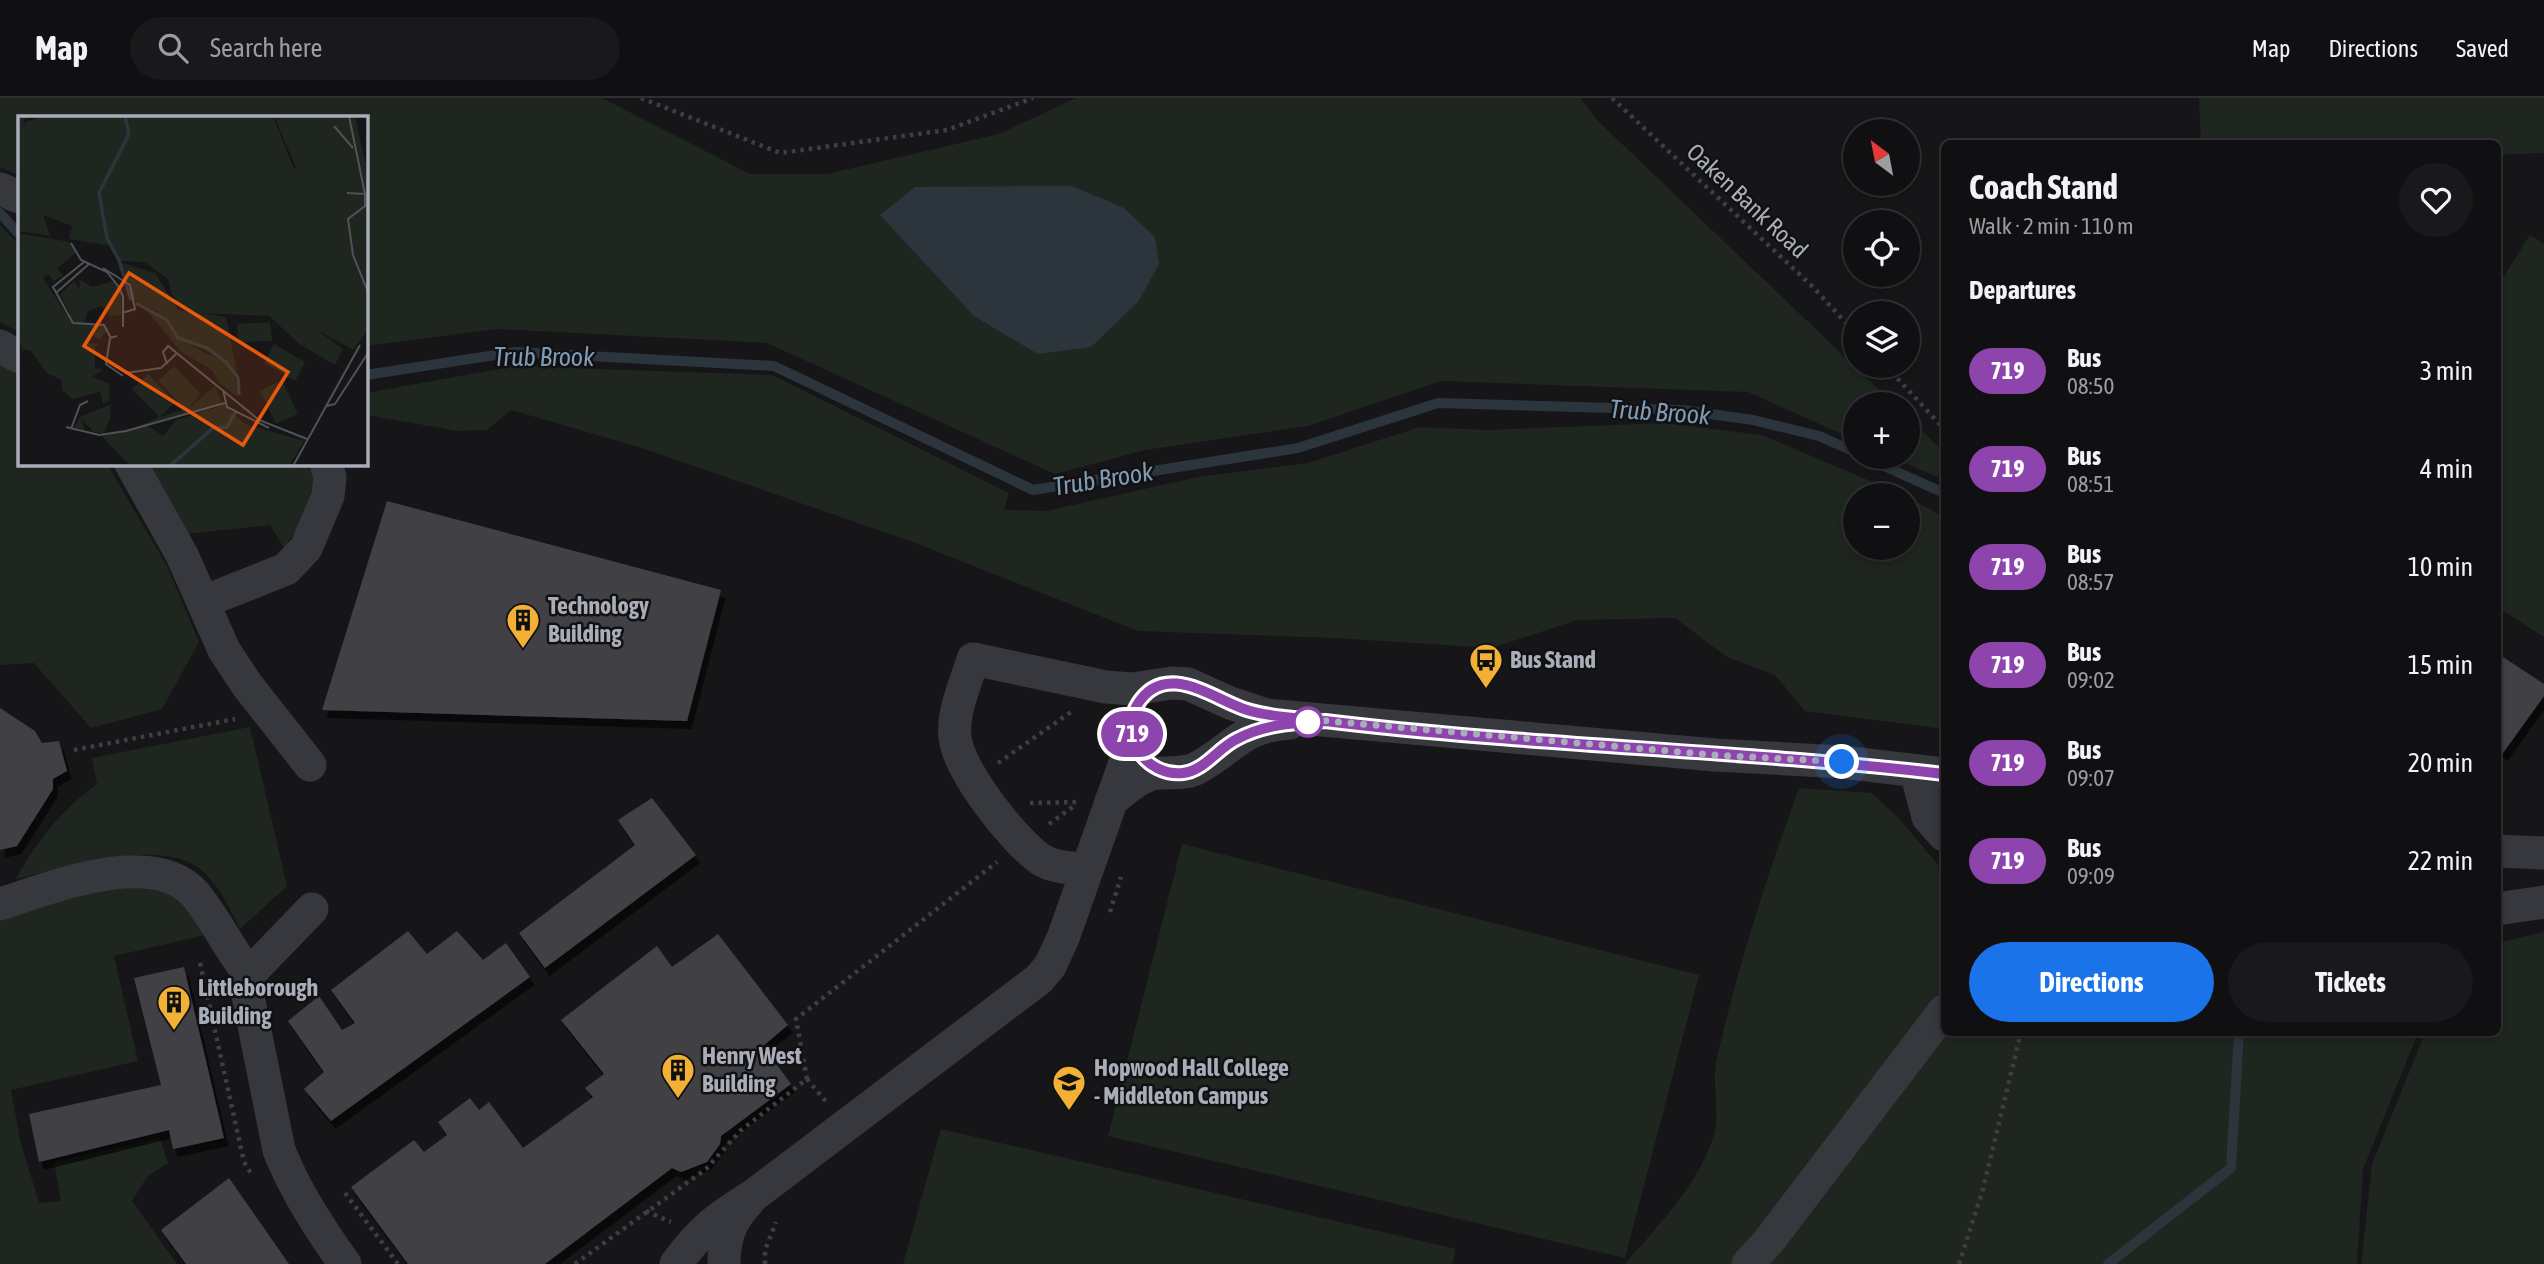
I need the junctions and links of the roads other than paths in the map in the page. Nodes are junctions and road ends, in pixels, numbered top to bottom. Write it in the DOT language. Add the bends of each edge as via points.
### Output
graph roads {
  1 [pos="0,189"];
  2 [pos="18,197"];
  3 [pos="0,346"];
  4 [pos="18,357"];
  5 [pos="132,466"];
  6 [pos="327,466"];
  7 [pos="203,602"];
  8 [pos="1106,687"];
  9 [pos="1158,687"];
  10 [pos="1203,690"];
  11 [pos="1325,721"];
  12 [pos="1132,730"];
  13 [pos="1213,755"];
  14 [pos="310,765"];
  15 [pos="1170,773"];
  16 [pos="1930,773"];
  17 [pos="1111,801"];
  18 [pos="1941,832"];
  19 [pos="2501,851"];
  20 [pos="2544,852"];
  21 [pos="1087,869"];
  22 [pos="2544,902"];
  23 [pos="0,904"];
  24 [pos="2501,908"];
  25 [pos="312,909"];
  26 [pos="249,974"];
  27 [pos="1941,1016"];
  28 [pos="754,1195"];
  29 [pos="345,1264"];
  30 [pos="676,1264"];
  31 [pos="724,1264"];
  32 [pos="1748,1264"];
  1 -- 2 [label="street"];
  3 -- 4 [label="street"];
  5 -- 7 [label="street"];
  6 -- 7 [label="street" via="328,496 306,548 286,569"];
  7 -- 14 [label="street" via="224,650"];
  8 -- 9 [label="street"];
  8 -- 12 [label="street" via="1124,701"];
  8 -- 21 [label="street" via="973,659 956,715 954,736 959,755 1032,851 1057,867"];
  9 -- 10 [label="street" via="1188,684"];
  9 -- 12 [label="street" via="1138,705"];
  10 -- 11 [label="street" via="1266,715"];
  10 -- 13 [label="street" via="1221,715 1221,741"];
  11 -- 13 [label="street" via="1254,730"];
  11 -- 16 [label="street"];
  12 -- 15 [label="street" via="1140,755 1151,766"];
  12 -- 17 [label="street"];
  13 -- 15 [label="street" via="1186,773"];
  15 -- 17 [label="street" via="1150,775"];
  16 -- 18 [label="street" via="1928,817"];
  17 -- 21 [label="street"];
  19 -- 20 [label="street"];
  21 -- 28 [label="street" via="1056,954 1039,979"];
  22 -- 24 [label="street"];
  23 -- 26 [label="street" via="122,872 167,876 195,895"];
  25 -- 26 [label="street"];
  26 -- 29 [label="street" via="246,986 279,1150 306,1205"];
  27 -- 32 [label="street"];
  28 -- 30 [label="street" via="714,1220"];
  28 -- 31 [label="street" via="730,1227"];
}
